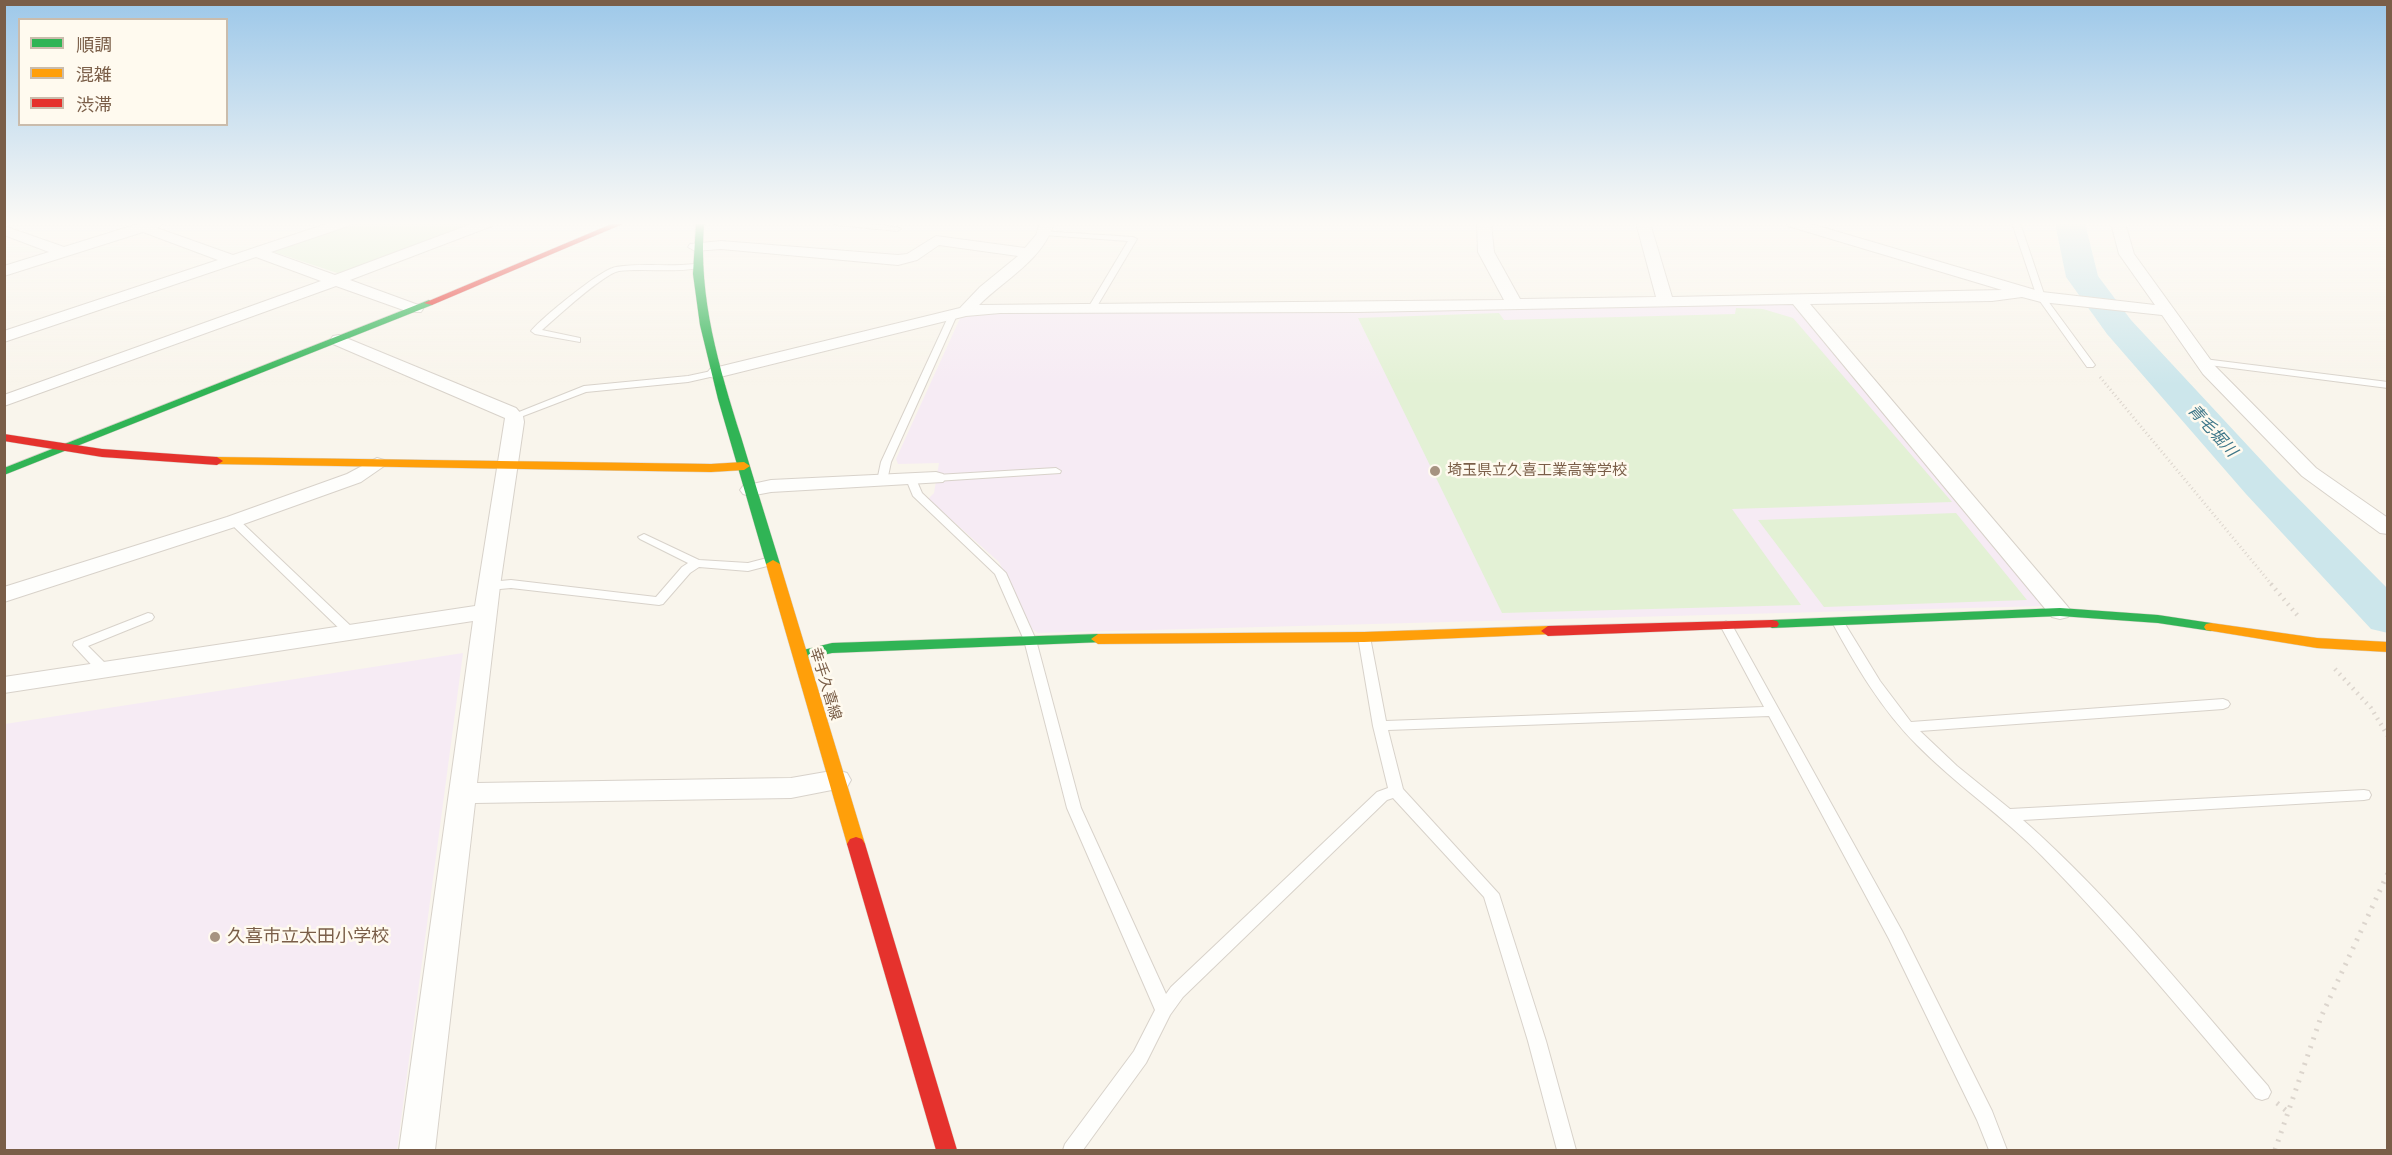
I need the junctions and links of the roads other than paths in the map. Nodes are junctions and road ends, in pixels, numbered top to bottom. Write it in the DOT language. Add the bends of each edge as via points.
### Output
graph roads {
  1 [pos="182,277"];
  2 [pos="328,277"];
  3 [pos="345,277"];
  4 [pos="492,277"];
  5 [pos="603,277"];
  6 [pos="697,277"];
  7 [pos="1000,277"];
  8 [pos="1110,277"];
  9 [pos="1499,277"];
  10 [pos="1658,277"];
  11 [pos="1972,277"];
  12 [pos="2038,277"];
  13 [pos="2141,277"];
  14 [pos="337,280"];
  15 [pos="2019,291"];
  16 [pos="1796,298"];
  17 [pos="2046,298"];
  18 [pos="1665,300"];
  19 [pos="1514,304"];
  20 [pos="1092,308"];
  21 [pos="415,309"];
  22 [pos="2162,310"];
  23 [pos="960,313"];
  24 [pos="4,337"];
  25 [pos="339,340"];
  26 [pos="577,340"];
  27 [pos="2204,362"];
  28 [pos="2090,365"];
  29 [pos="716,374"];
  30 [pos="2388,385"];
  31 [pos="4,401"];
  32 [pos="514,416"];
  33 [pos="4,437"];
  34 [pos="65,448"];
  35 [pos="377,464"];
  36 [pos="507,466"];
  37 [pos="744,466"];
  38 [pos="1056,471"];
  39 [pos="4,472"];
  40 [pos="936,478"];
  41 [pos="911,479"];
  42 [pos="882,481"];
  43 [pos="750,490"];
  44 [pos="234,521"];
  45 [pos="2388,528"];
  46 [pos="644,537"];
  47 [pos="771,561"];
  48 [pos="697,563"];
  49 [pos="5,595"];
  50 [pos="488,599"];
  51 [pos="2060,612"];
  52 [pos="148,617"];
  53 [pos="1838,622"];
  54 [pos="1726,625"];
  55 [pos="351,633"];
  56 [pos="1364,637"];
  57 [pos="1030,640"];
  58 [pos="2388,647"];
  59 [pos="800,655"];
  60 [pos="104,670"];
  61 [pos="4,685"];
  62 [pos="2223,704"];
  63 [pos="1774,711"];
  64 [pos="1380,726"];
  65 [pos="1909,728"];
  66 [pos="837,780"];
  67 [pos="1396,790"];
  68 [pos="464,793"];
  69 [pos="2364,795"];
  70 [pos="2009,814"];
  71 [pos="1164,1010"];
  72 [pos="2262,1092"];
  73 [pos="417,1150"];
  74 [pos="947,1150"];
  75 [pos="1072,1150"];
  76 [pos="1567,1150"];
  77 [pos="1998,1150"];
  1 -- 24 [label="street"];
  2 -- 14 [label="street"];
  3 -- 14 [label="street"];
  4 -- 21 [label="street"];
  5 -- 26 [label="lane" via="535,331"];
  6 -- 29 [label="street, 幸手久喜線"];
  7 -- 23 [label="street"];
  8 -- 20 [label="lane"];
  9 -- 19 [label="street"];
  10 -- 18 [label="street"];
  11 -- 15 [label="street"];
  12 -- 17 [label="lane"];
  13 -- 22 [label="street"];
  14 -- 21 [label="street"];
  14 -- 31 [label="street"];
  15 -- 16 [label="street" via="1992,296"];
  15 -- 17 [label="street"];
  16 -- 18 [label="street"];
  16 -- 51 [label="street"];
  17 -- 22 [label="street"];
  17 -- 28 [label="lane"];
  18 -- 19 [label="street"];
  19 -- 20 [label="street"];
  20 -- 23 [label="street" via="1000,308"];
  21 -- 25 [label="street"];
  22 -- 27 [label="street"];
  23 -- 29 [label="street"];
  23 -- 42 [label="lane" via="886,462"];
  25 -- 32 [label="street"];
  25 -- 34 [label="street"];
  27 -- 30 [label="lane"];
  27 -- 45 [label="street" via="2309,472"];
  29 -- 32 [label="lane" via="584,389"];
  29 -- 37 [label="street, 幸手久喜線"];
  32 -- 36 [label="street"];
  33 -- 34 [label="street"];
  34 -- 35 [label="street" via="214,461"];
  34 -- 39 [label="street"];
  35 -- 36 [label="street"];
  35 -- 44 [label="street" via="354,478"];
  36 -- 37 [label="street"];
  36 -- 50 [label="street"];
  37 -- 43 [label="street, 幸手久喜線"];
  38 -- 40 [label="lane"];
  40 -- 41 [label="street"];
  41 -- 42 [label="street"];
  41 -- 57 [label="lane" via="917,494 1000,573"];
  42 -- 43 [label="street"];
  43 -- 47 [label="street, 幸手久喜線"];
  44 -- 49 [label="street"];
  44 -- 55 [label="lane"];
  46 -- 48 [label="lane"];
  47 -- 48 [label="lane" via="742,567"];
  47 -- 59 [label="street, 幸手久喜線"];
  48 -- 50 [label="lane" via="658,601 511,584"];
  50 -- 55 [label="street"];
  50 -- 68 [label="street"];
  51 -- 53 [label="street"];
  51 -- 58 [label="street" via="2158,619 2337,646"];
  52 -- 60 [label="lane" via="79,645"];
  53 -- 54 [label="street"];
  53 -- 65 [label="lane" via="1861,663"];
  54 -- 56 [label="street"];
  54 -- 63 [label="lane"];
  55 -- 60 [label="street"];
  56 -- 57 [label="street"];
  56 -- 64 [label="lane"];
  57 -- 59 [label="street" via="832,648"];
  57 -- 71 [label="lane" via="1074,808"];
  59 -- 66 [label="street, 幸手久喜線"];
  60 -- 61 [label="street"];
  62 -- 65 [label="lane"];
  63 -- 64 [label="lane"];
  63 -- 77 [label="lane" via="1896,936"];
  64 -- 67 [label="lane"];
  65 -- 70 [label="lane" via="1952,770"];
  66 -- 68 [label="street" via="791,788"];
  66 -- 74 [label="street, 幸手久喜線"];
  67 -- 71 [label="lane" via="1382,796 1297,876 1177,992"];
  67 -- 76 [label="lane" via="1491,894 1538,1041"];
  68 -- 73 [label="street"];
  69 -- 70 [label="lane"];
  70 -- 72 [label="lane" via="2114,921"];
  71 -- 75 [label="lane" via="1140,1057"];
}
